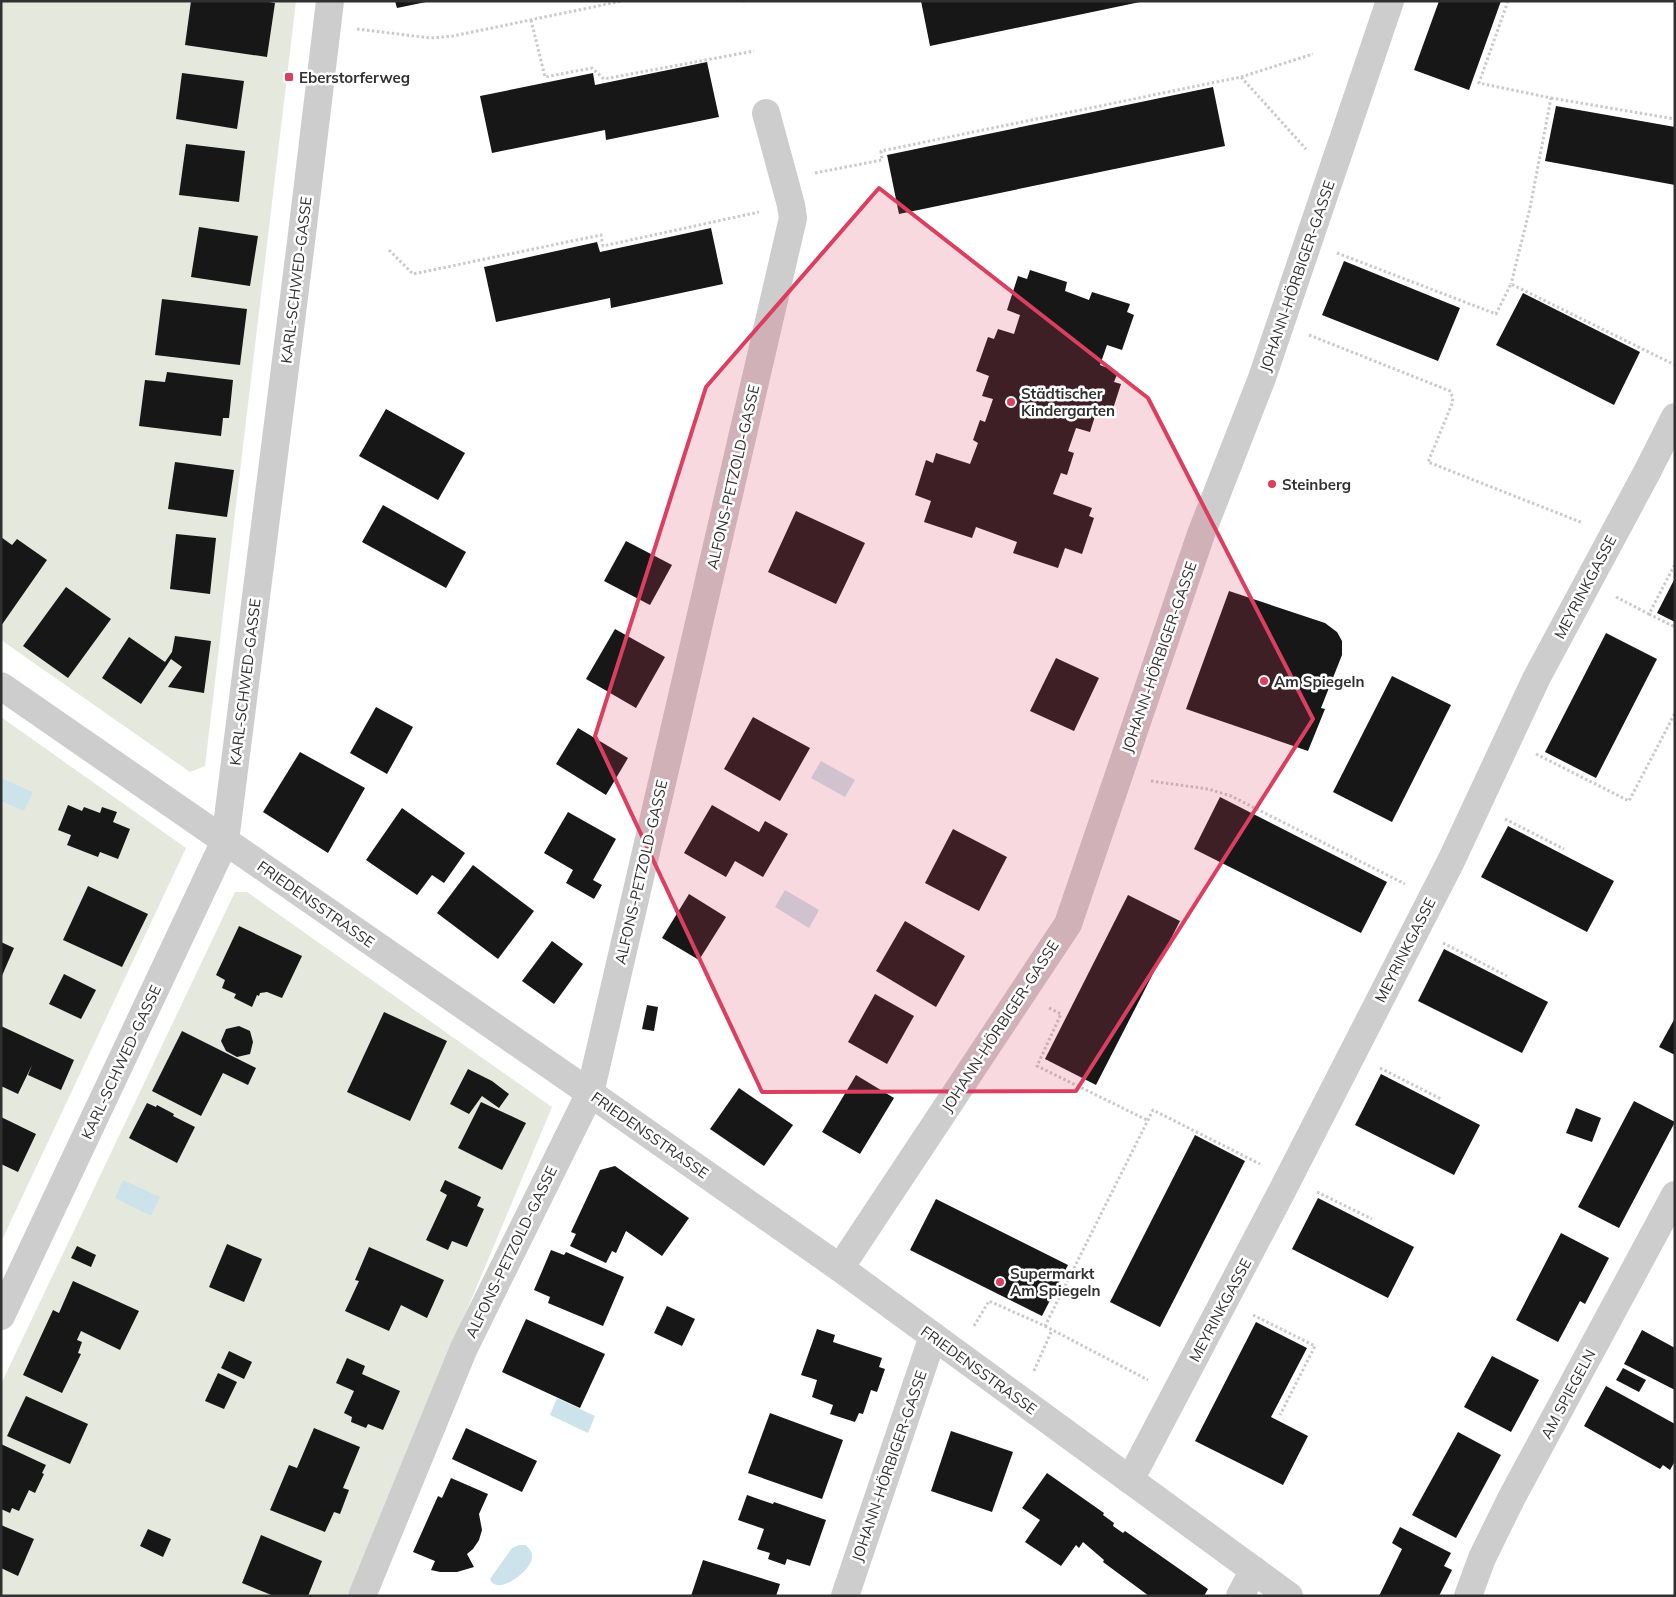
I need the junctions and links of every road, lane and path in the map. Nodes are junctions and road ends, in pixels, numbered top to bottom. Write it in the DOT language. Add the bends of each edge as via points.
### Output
graph roads {
  1 [pos="622,1"];
  2 [pos="1390,1"];
  3 [pos="1508,1"];
  4 [pos="328,13"];
  5 [pos="531,20"];
  6 [pos="754,51"];
  7 [pos="1313,54"];
  8 [pos="1240,77"];
  9 [pos="1551,98"];
  10 [pos="766,113"];
  11 [pos="1675,120"];
  12 [pos="828,171"];
  13 [pos="1331,176"];
  14 [pos="792,205"];
  15 [pos="1308,242"];
  16 [pos="389,250"];
  17 [pos="1511,284"];
  18 [pos="1281,323"];
  19 [pos="1675,365"];
  20 [pos="1675,417"];
  21 [pos="1613,535"];
  22 [pos="1675,564"];
  23 [pos="1588,582"];
  24 [pos="1650,614"];
  25 [pos="1675,627"];
  26 [pos="1,686"];
  27 [pos="1675,712"];
  28 [pos="1508,739"];
  29 [pos="1118,776"];
  30 [pos="1477,804"];
  31 [pos="225,841"];
  32 [pos="1564,849"];
  33 [pos="1432,898"];
  34 [pos="1416,929"];
  35 [pos="1507,976"];
  36 [pos="1021,996"];
  37 [pos="1352,1054"];
  38 [pos="590,1093"];
  39 [pos="1441,1099"];
  40 [pos="1153,1110"];
  41 [pos="1147,1120"];
  42 [pos="1675,1195"];
  43 [pos="840,1268"];
  44 [pos="1224,1301"];
  45 [pos="1,1316"];
  46 [pos="1045,1326"];
  47 [pos="1052,1330"];
  48 [pos="932,1336"];
  49 [pos="957,1354"];
  50 [pos="1175,1394"];
  51 [pos="1020,1400"];
  52 [pos="1280,1415"];
  53 [pos="1130,1480"];
  54 [pos="1254,1570"];
  55 [pos="362,1596"];
  56 [pos="845,1596"];
  57 [pos="1240,1596"];
  58 [pos="1289,1596"];
  59 [pos="1468,1596"];
  1 -- 5 [label="path"];
  2 -- 13 [label="street, JOHANN-HÖRBIGER-GASSE"];
  3 -- 9 [label="path" via="1479,83"];
  4 -- 5 [label="path" via="431,38"];
  4 -- 31 [label="street, KARL-SCHWED-GASSE"];
  5 -- 6 [label="path" via="545,77 592,68 604,78"];
  7 -- 8 [label="path"];
  8 -- 12 [label="path" via="880,151 882,160"];
  8 -- 13 [label="path"];
  9 -- 11 [label="path"];
  9 -- 17 [label="path" via="1530,208"];
  10 -- 14 [label="street, ALFONS-PETZOLD-GASSE"];
  13 -- 15 [label="street, JOHANN-HÖRBIGER-GASSE"];
  14 -- 16 [label="path" via="603,246 601,235 413,274"];
  14 -- 38 [label="street, ALFONS-PETZOLD-GASSE" via="793,218"];
  15 -- 17 [label="path" via="1496,314"];
  15 -- 18 [label="street, JOHANN-HÖRBIGER-GASSE"];
  17 -- 19 [label="path"];
  18 -- 21 [label="path" via="1450,391 1452,404 1428,462"];
  18 -- 29 [label="street, JOHANN-HÖRBIGER-GASSE" via="1201,534"];
  20 -- 21 [label="street, MEYRINKGASSE"];
  21 -- 23 [label="street, MEYRINKGASSE"];
  22 -- 24 [label="path"];
  23 -- 24 [label="path"];
  23 -- 28 [label="street, MEYRINKGASSE"];
  24 -- 25 [label="path"];
  26 -- 31 [label="street, FRIEDENSSTRASSE"];
  27 -- 28 [label="path" via="1629,802"];
  28 -- 30 [label="street, MEYRINKGASSE"];
  29 -- 33 [label="path" via="1208,789 1231,796"];
  29 -- 36 [label="street, JOHANN-HÖRBIGER-GASSE" via="1068,924"];
  30 -- 32 [label="path"];
  30 -- 33 [label="street, MEYRINKGASSE"];
  31 -- 38 [label="street, FRIEDENSSTRASSE"];
  31 -- 45 [label="street, KARL-SCHWED-GASSE"];
  33 -- 34 [label="street, MEYRINKGASSE"];
  34 -- 35 [label="path"];
  34 -- 37 [label="street, MEYRINKGASSE"];
  36 -- 41 [label="path" via="1061,1014 1037,1066"];
  36 -- 43 [label="street, JOHANN-HÖRBIGER-GASSE"];
  37 -- 39 [label="path"];
  37 -- 44 [label="street, MEYRINKGASSE"];
  38 -- 43 [label="street, FRIEDENSSTRASSE"];
  38 -- 55 [label="street, ALFONS-PETZOLD-GASSE" via="464,1348"];
  40 -- 41 [label="path"];
  41 -- 46 [label="path"];
  42 -- 59 [label="street, AM SPIEGELN" via="1512,1497 1482,1558"];
  43 -- 48 [label="street, FRIEDENSSTRASSE"];
  44 -- 50 [label="street, MEYRINKGASSE"];
  44 -- 52 [label="path" via="1315,1346"];
  46 -- 47 [label="path"];
  46 -- 49 [label="path" via="989,1302"];
  47 -- 50 [label="path"];
  47 -- 51 [label="path"];
  48 -- 49 [label="street, FRIEDENSSTRASSE"];
  48 -- 56 [label="street, JOHANN-HÖRBIGER-GASSE"];
  49 -- 51 [label="street, FRIEDENSSTRASSE"];
  50 -- 53 [label="street, MEYRINKGASSE"];
  51 -- 53 [label="street, FRIEDENSSTRASSE"];
  53 -- 54 [label="street, FRIEDENSSTRASSE"];
  54 -- 57 [label="street"];
  54 -- 58 [label="street, FRIEDENSSTRASSE"];
}
